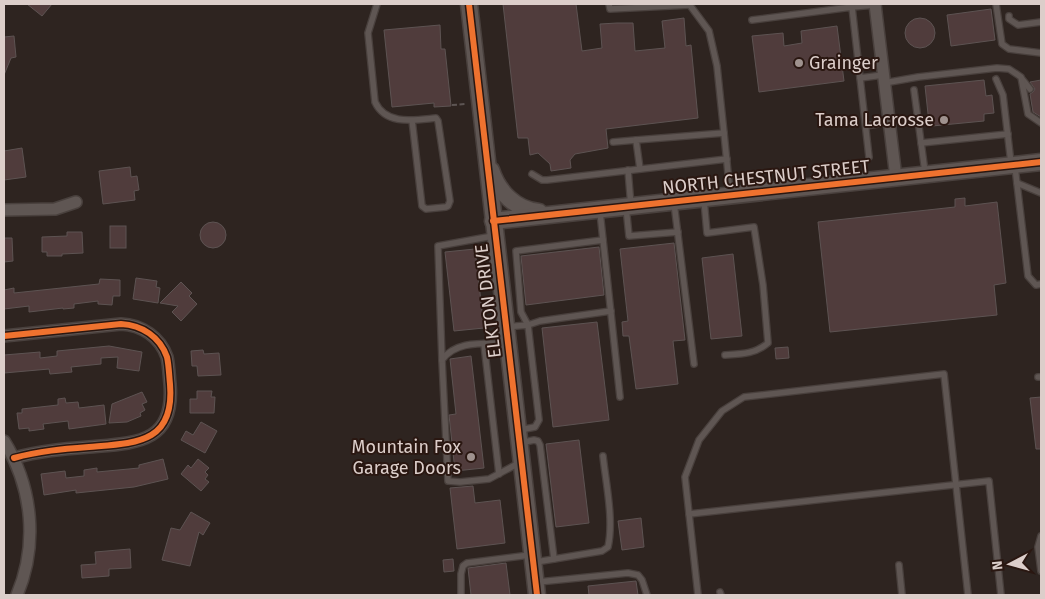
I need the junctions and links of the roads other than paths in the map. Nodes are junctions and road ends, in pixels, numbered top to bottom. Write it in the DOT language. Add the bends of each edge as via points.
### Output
graph roads {
  1 [pos="377,4"];
  2 [pos="469,4"];
  3 [pos="609,4"];
  4 [pos="690,4"];
  5 [pos="877,4"];
  6 [pos="996,4"];
  7 [pos="852,8"];
  8 [pos="1011,18"];
  9 [pos="752,20"];
  10 [pos="1041,22"];
  11 [pos="1041,53"];
  12 [pos="1021,77"];
  13 [pos="860,78"];
  14 [pos="884,79"];
  15 [pos="996,79"];
  16 [pos="1030,89"];
  17 [pos="914,90"];
  18 [pos="412,120"];
  19 [pos="889,122"];
  20 [pos="1041,124"];
  21 [pos="866,126"];
  22 [pos="724,133"];
  23 [pos="1008,134"];
  24 [pos="636,140"];
  25 [pos="613,142"];
  26 [pos="921,143"];
  27 [pos="485,152"];
  28 [pos="870,157"];
  29 [pos="727,159"];
  30 [pos="1041,162"];
  31 [pos="1013,165"];
  32 [pos="640,169"];
  33 [pos="628,170"];
  34 [pos="532,174"];
  35 [pos="925,175"];
  36 [pos="896,178"];
  37 [pos="1017,183"];
  38 [pos="1041,193"];
  39 [pos="731,196"];
  40 [pos="704,198"];
  41 [pos="76,202"];
  42 [pos="674,202"];
  43 [pos="628,206"];
  44 [pos="4,210"];
  45 [pos="600,210"];
  46 [pos="562,214"];
  47 [pos="494,228"];
  48 [pos="678,232"];
  49 [pos="603,240"];
  50 [pos="1041,284"];
  51 [pos="611,311"];
  52 [pos="528,325"];
  53 [pos="507,335"];
  54 [pos="4,336"];
  55 [pos="484,344"];
  56 [pos="725,356"];
  57 [pos="442,360"];
  58 [pos="694,364"];
  59 [pos="620,397"];
  60 [pos="519,436"];
  61 [pos="4,442"];
  62 [pos="603,456"];
  63 [pos="14,458"];
  64 [pos="522,462"];
  65 [pos="499,474"];
  66 [pos="956,485"];
  67 [pos="689,514"];
  68 [pos="1041,536"];
  69 [pos="533,558"];
  70 [pos="554,559"];
  71 [pos="899,565"];
  72 [pos="1041,571"];
  73 [pos="537,589"];
  74 [pos="17,595"];
  75 [pos="461,595"];
  76 [pos="647,595"];
  77 [pos="698,595"];
  78 [pos="902,595"];
  79 [pos="968,595"];
  80 [pos="1002,595"];
  1 -- 18 [label="lane" via="368,33 375,102 378,108 397,120"];
  2 -- 27 [label="street, ELKTON DRIVE"];
  3 -- 4 [label="lane" via="610,9"];
  4 -- 22 [label="lane" via="709,31 717,66"];
  5 -- 7 [label="lane"];
  5 -- 14 [label="street"];
  6 -- 11 [label="lane" via="1002,44 1009,49"];
  7 -- 9 [label="lane"];
  7 -- 13 [label="lane"];
  8 -- 10 [label="lane" via="1018,25"];
  12 -- 14 [label="lane" via="1009,69 997,68"];
  12 -- 16 [label="lane"];
  12 -- 20 [label="lane" via="1028,114"];
  13 -- 14 [label="lane"];
  13 -- 21 [label="lane"];
  14 -- 19 [label="street"];
  15 -- 23 [label="lane" via="1004,95"];
  17 -- 26 [label="lane"];
  18 -- 18 [label="lane" via="436,118 440,123 450,204 446,207 426,209 422,206"];
  19 -- 21 [label="lane"];
  19 -- 36 [label="street"];
  21 -- 28 [label="lane"];
  22 -- 24 [label="lane"];
  22 -- 29 [label="lane"];
  23 -- 26 [label="lane"];
  23 -- 31 [label="lane"];
  24 -- 25 [label="lane"];
  24 -- 32 [label="lane"];
  26 -- 35 [label="lane"];
  27 -- 46 [label="street" via="493,175 509,200 525,210"];
  27 -- 47 [label="street, ELKTON DRIVE"];
  29 -- 32 [label="lane"];
  29 -- 39 [label="lane"];
  30 -- 31 [label="street, NORTH CHESTNUT STREET"];
  31 -- 35 [label="street, NORTH CHESTNUT STREET"];
  31 -- 37 [label="lane"];
  32 -- 33 [label="lane"];
  33 -- 34 [label="lane" via="547,180"];
  33 -- 43 [label="lane"];
  35 -- 36 [label="street, NORTH CHESTNUT STREET"];
  36 -- 39 [label="street, NORTH CHESTNUT STREET"];
  37 -- 38 [label="lane"];
  37 -- 50 [label="lane" via="1028,276 1036,285"];
  39 -- 40 [label="street, NORTH CHESTNUT STREET"];
  40 -- 42 [label="street, NORTH CHESTNUT STREET"];
  40 -- 56 [label="lane" via="707,233 754,227 763,285 768,343 750,353"];
  41 -- 44 [label="street" via="55,209"];
  42 -- 43 [label="street, NORTH CHESTNUT STREET"];
  42 -- 48 [label="lane"];
  43 -- 45 [label="street, NORTH CHESTNUT STREET"];
  43 -- 48 [label="lane" via="629,236"];
  45 -- 46 [label="street, NORTH CHESTNUT STREET"];
  45 -- 49 [label="lane"];
  46 -- 47 [label="street, NORTH CHESTNUT STREET"];
  47 -- 53 [label="street, ELKTON DRIVE"];
  47 -- 57 [label="lane" via="438,246"];
  48 -- 58 [label="lane"];
  49 -- 51 [label="lane"];
  49 -- 52 [label="lane" via="516,251 521,312"];
  51 -- 52 [label="lane"];
  51 -- 59 [label="lane"];
  52 -- 53 [label="lane"];
  52 -- 60 [label="lane" via="539,420 535,427"];
  53 -- 55 [label="lane"];
  53 -- 60 [label="street, ELKTON DRIVE"];
  54 -- 63 [label="street" via="121,324 139,327 156,339 166,357 171,396 168,416 163,424 138,441 38,452"];
  55 -- 57 [label="lane" via="467,344 448,351"];
  55 -- 65 [label="lane"];
  57 -- 65 [label="lane" via="448,481 489,479"];
  60 -- 64 [label="street, ELKTON DRIVE"];
  60 -- 70 [label="lane" via="538,441 540,445"];
  61 -- 63 [label="street"];
  62 -- 70 [label="lane" via="608,501 608,547 602,551"];
  63 -- 74 [label="street" via="26,493 30,520 28,558"];
  64 -- 65 [label="lane"];
  64 -- 69 [label="street, ELKTON DRIVE"];
  66 -- 67 [label="lane"];
  66 -- 67 [label="lane" via="944,374 744,398 722,411 699,440 685,477"];
  66 -- 79 [label="lane"];
  66 -- 80 [label="lane" via="989,481"];
  67 -- 77 [label="lane"];
  68 -- 72 [label="lane" via="1038,547"];
  69 -- 70 [label="lane"];
  69 -- 73 [label="street, ELKTON DRIVE"];
  69 -- 75 [label="lane" via="468,563 463,566 461,574"];
  71 -- 78 [label="lane"];
  73 -- 76 [label="lane" via="628,573 638,575"];
}
